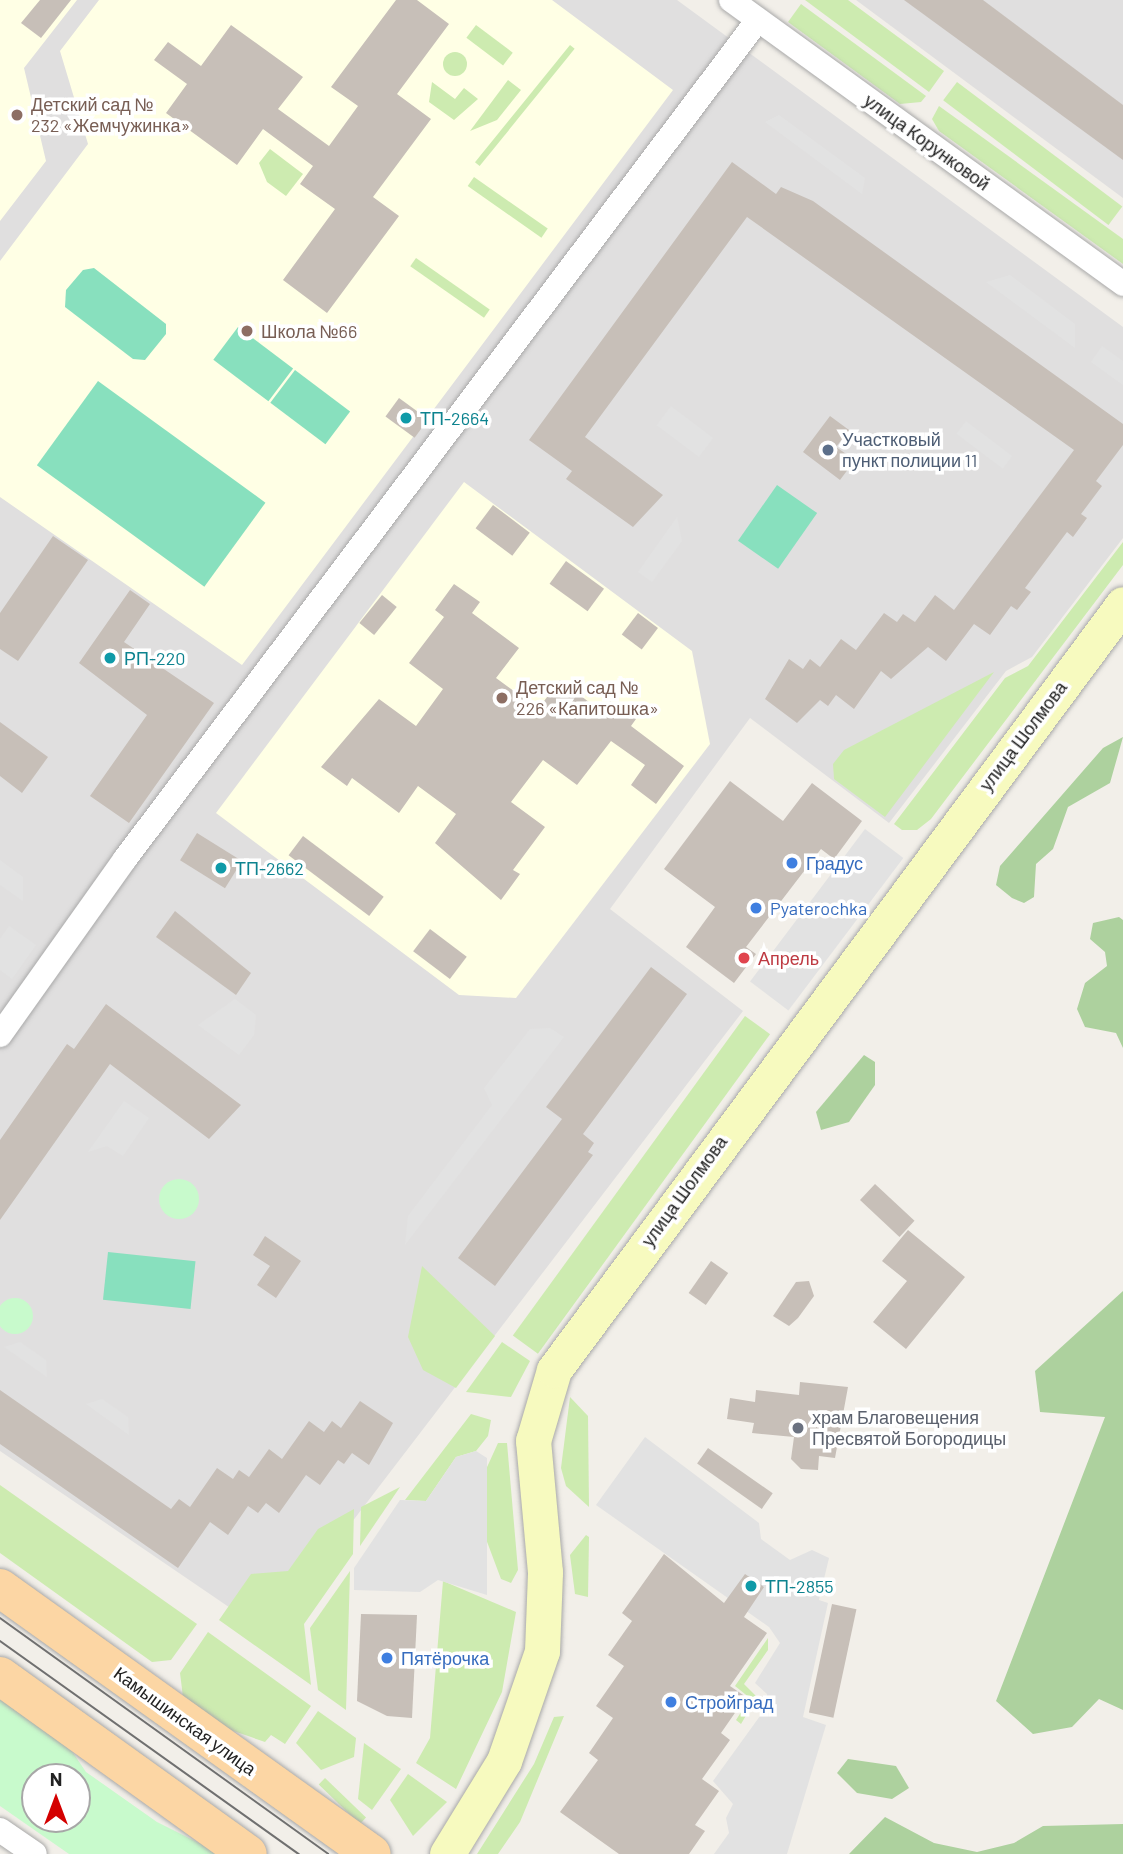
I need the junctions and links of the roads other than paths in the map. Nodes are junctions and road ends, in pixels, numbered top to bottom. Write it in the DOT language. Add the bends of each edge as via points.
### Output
graph roads {
  1 [pos="731,0"];
  2 [pos="758,20"];
  3 [pos="1123,284"];
  4 [pos="1123,604"];
  5 [pos="0,1035"];
  6 [pos="0,1588"];
  7 [pos="0,1676"];
  8 [pos="0,1830"];
  9 [pos="35,1854"];
  10 [pos="248,1854"];
  11 [pos="370,1854"];
  12 [pos="447,1854"];
  1 -- 2 [label="street, улица Корунковой"];
  2 -- 3 [label="street, улица Корунковой"];
  2 -- 5 [label="street" via="125,859"];
  4 -- 12 [label="street, улица Шолмова" via="554,1370 533,1441 545,1572 542,1651 504,1761"];
  6 -- 11 [label="main road, Камышинская улица"];
  7 -- 10 [label="main road"];
  8 -- 9 [label="street"];
}
